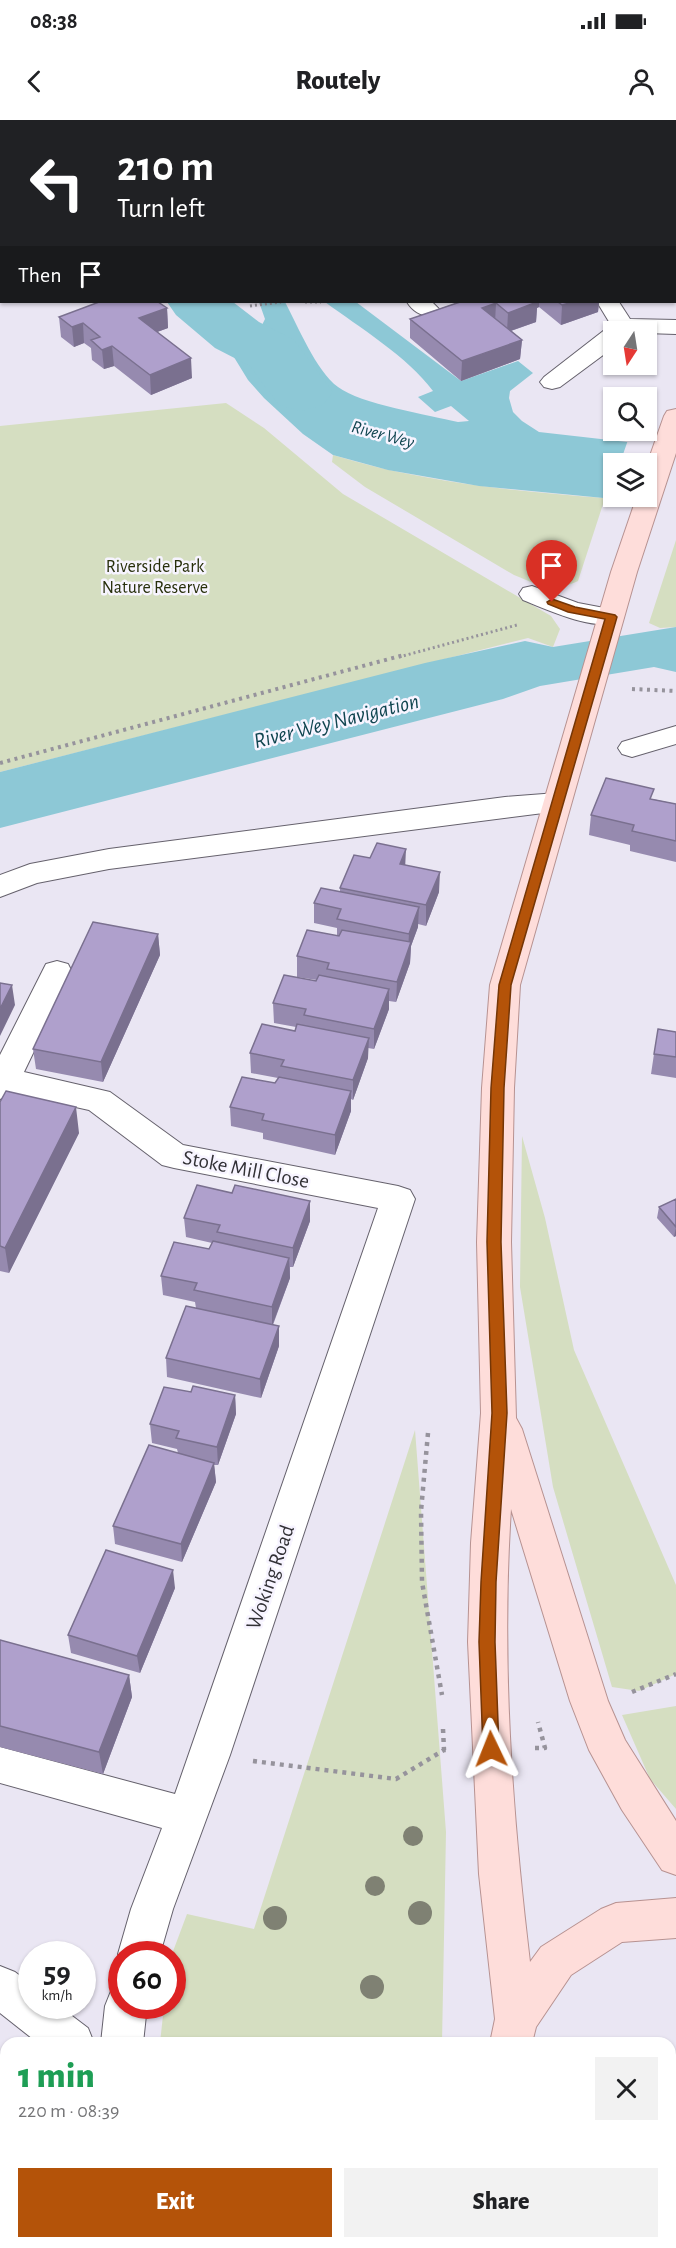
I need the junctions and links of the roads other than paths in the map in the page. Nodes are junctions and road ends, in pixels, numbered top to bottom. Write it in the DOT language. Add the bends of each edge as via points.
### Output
graph roads {
  1 [pos="608,303"];
  2 [pos="615,321"];
  3 [pos="676,327"];
  4 [pos="657,328"];
  5 [pos="603,343"];
  6 [pos="552,382"];
  7 [pos="673,424"];
  8 [pos="532,594"];
  9 [pos="610,623"];
  10 [pos="676,735"];
  11 [pos="632,748"];
  12 [pos="557,803"];
  13 [pos="0,887"];
  14 [pos="57,972"];
  15 [pos="2,1083"];
  16 [pos="398,1199"];
  17 [pos="499,1413"];
  18 [pos="0,1765"];
  19 [pos="187,1816"];
  20 [pos="676,1856"];
  21 [pos="676,1918"];
  22 [pos="143,1941"];
  23 [pos="0,1987"];
  24 [pos="125,2019"];
  25 [pos="514,2031"];
  26 [pos="66,2037"];
  27 [pos="123,2037"];
  1 -- 2 [label="street"];
  3 -- 4 [label="street"];
  5 -- 6 [label="street"];
  7 -- 9 [label="main road"];
  8 -- 9 [label="street"];
  9 -- 12 [label="main road"];
  10 -- 11 [label="street"];
  12 -- 13 [label="street" via="109,859 30,874"];
  12 -- 17 [label="main road" via="505,985 494,1230"];
  14 -- 15 [label="street, Stoke Mill Close"];
  15 -- 16 [label="street, Stoke Mill Close" via="99,1100 174,1156"];
  16 -- 19 [label="street, Woking Road"];
  17 -- 20 [label="main road" via="609,1750"];
  17 -- 25 [label="main road" via="487,1642 499,1874"];
  18 -- 19 [label="street"];
  19 -- 22 [label="street, Woking Road"];
  21 -- 25 [label="main road" via="616,1923 556,1961"];
  23 -- 26 [label="street"];
  24 -- 27 [label="street"];
}
